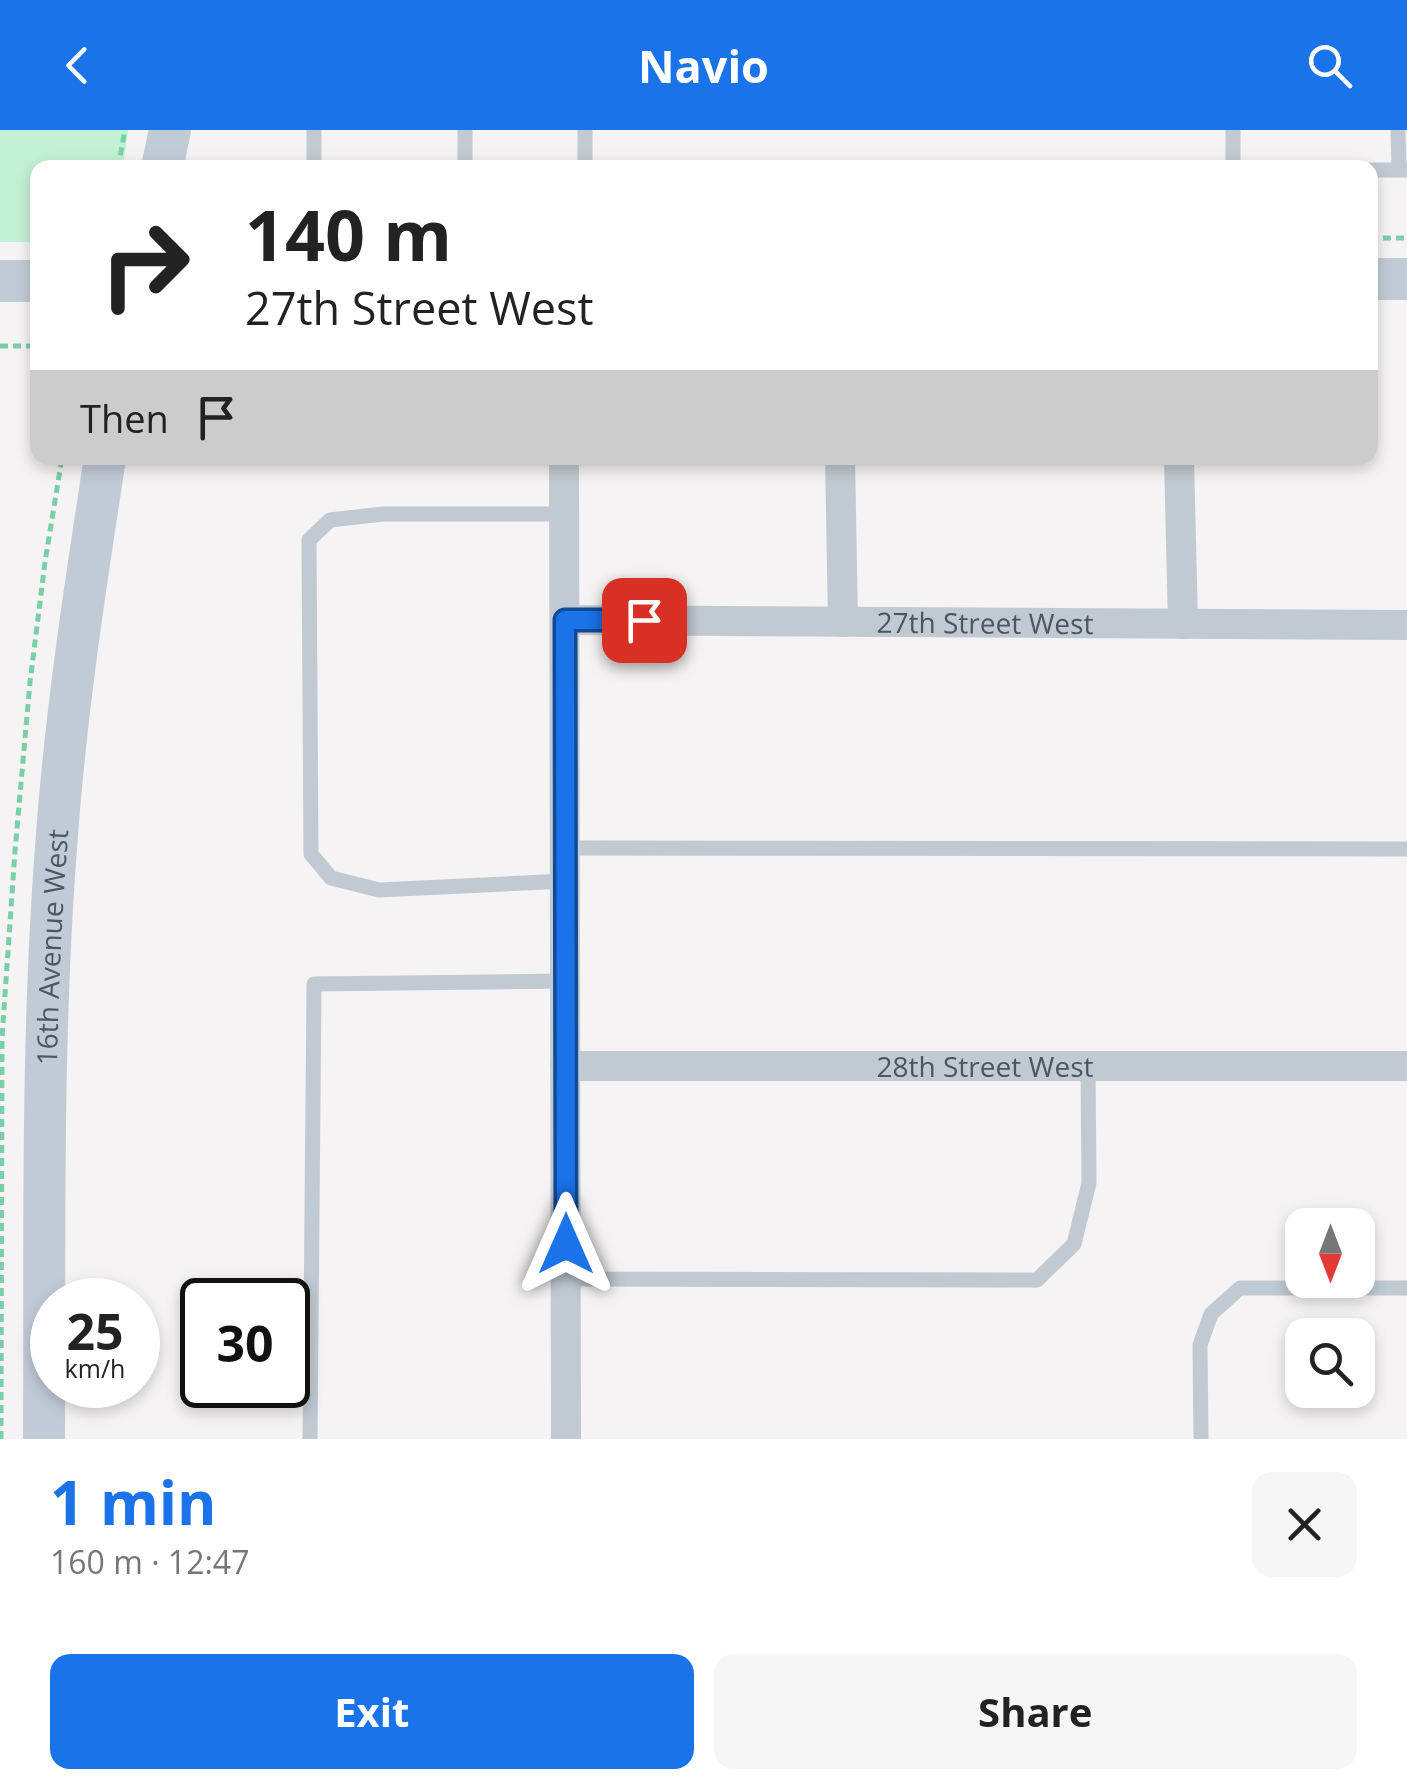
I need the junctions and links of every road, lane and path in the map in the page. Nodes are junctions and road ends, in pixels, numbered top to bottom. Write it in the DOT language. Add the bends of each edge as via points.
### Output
graph roads {
  1 [pos="124,130"];
  2 [pos="170,130"];
  3 [pos="314,130"];
  4 [pos="465,130"];
  5 [pos="585,130"];
  6 [pos="1233,130"];
  7 [pos="1398,130"];
  8 [pos="119,160"];
  9 [pos="164,160"];
  10 [pos="314,160"];
  11 [pos="465,160"];
  12 [pos="586,160"];
  13 [pos="1233,160"];
  14 [pos="1403,170"];
  15 [pos="1378,238"];
  16 [pos="1407,238"];
  17 [pos="1378,280"];
  18 [pos="1407,280"];
  19 [pos="0,281"];
  20 [pos="30,281"];
  21 [pos="0,346"];
  22 [pos="30,346"];
  23 [pos="105,465"];
  24 [pos="564,465"];
  25 [pos="840,465"];
  26 [pos="1179,465"];
  27 [pos="564,514"];
  28 [pos="565,620"];
  29 [pos="843,622"];
  30 [pos="1183,624"];
  31 [pos="1407,626"];
  32 [pos="565,848"];
  33 [pos="1407,849"];
  34 [pos="565,881"];
  35 [pos="565,981"];
  36 [pos="565,1066"];
  37 [pos="1088,1066"];
  38 [pos="1407,1066"];
  39 [pos="566,1279"];
  40 [pos="1407,1288"];
  41 [pos="44,1439"];
  42 [pos="310,1439"];
  43 [pos="566,1439"];
  44 [pos="1201,1439"];
  1 -- 8 [label="path"];
  2 -- 9 [label="street"];
  3 -- 10 [label="lane"];
  4 -- 11 [label="lane"];
  5 -- 12 [label="lane"];
  6 -- 13 [label="lane"];
  7 -- 14 [label="lane"];
  15 -- 16 [label="path"];
  17 -- 18 [label="street"];
  19 -- 20 [label="street"];
  21 -- 22 [label="path"];
  23 -- 41 [label="street, 16th Avenue West" via="55,850"];
  24 -- 27 [label="street"];
  25 -- 29 [label="street"];
  26 -- 30 [label="street"];
  27 -- 28 [label="street"];
  27 -- 34 [label="lane" via="330,520 309,540 309,579 310,854 331,878 378,890"];
  28 -- 29 [label="street, 27th Street West"];
  28 -- 32 [label="street"];
  29 -- 30 [label="street, 27th Street West"];
  30 -- 31 [label="street, 27th Street West"];
  32 -- 33 [label="lane"];
  32 -- 34 [label="street"];
  34 -- 35 [label="street"];
  35 -- 36 [label="street"];
  35 -- 42 [label="lane" via="314,984"];
  36 -- 37 [label="street, 28th Street West"];
  36 -- 39 [label="street"];
  37 -- 38 [label="street, 28th Street West"];
  37 -- 39 [label="lane" via="1089,1183 1082,1214 1074,1244 1037,1280"];
  39 -- 43 [label="street"];
  40 -- 44 [label="lane" via="1240,1288 1211,1314 1200,1345"];
}
